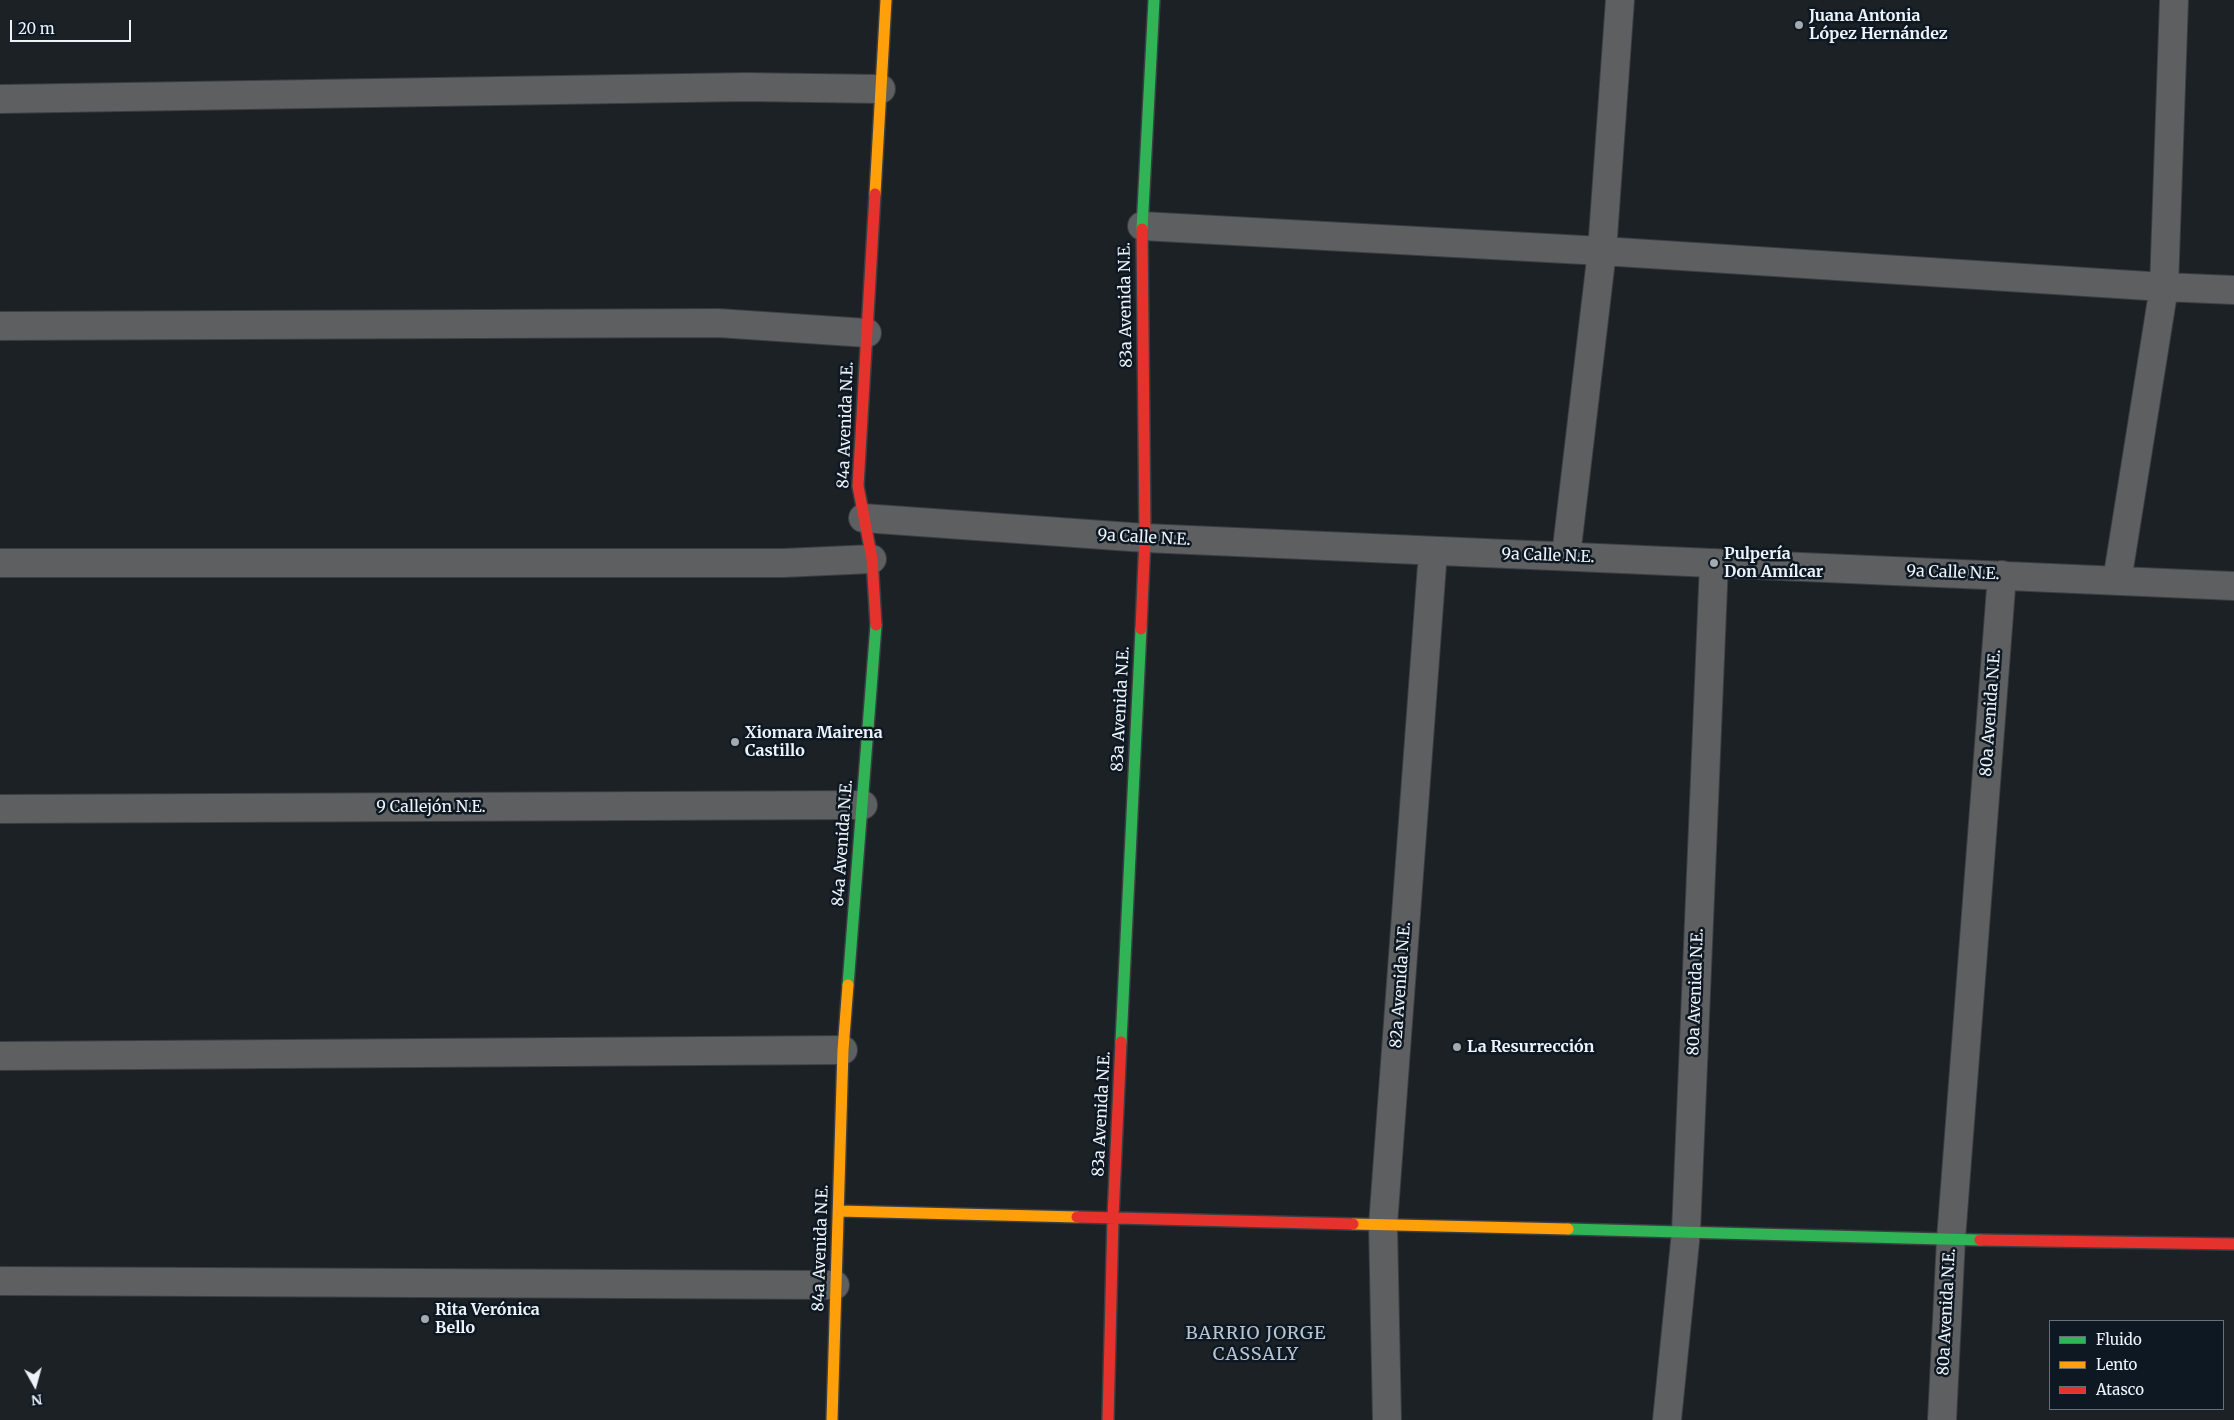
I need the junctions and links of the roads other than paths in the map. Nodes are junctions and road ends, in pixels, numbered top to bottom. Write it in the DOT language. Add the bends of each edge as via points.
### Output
graph roads {
  1 [pos="886,0"];
  2 [pos="1154,0"];
  3 [pos="1620,0"];
  4 [pos="2174,0"];
  5 [pos="881,88"];
  6 [pos="0,99"];
  7 [pos="1142,226"];
  8 [pos="1602,251"];
  9 [pos="2164,288"];
  10 [pos="2234,290"];
  11 [pos="0,326"];
  12 [pos="867,333"];
  13 [pos="863,518"];
  14 [pos="1145,538"];
  15 [pos="1433,551"];
  16 [pos="1566,556"];
  17 [pos="872,559"];
  18 [pos="0,563"];
  19 [pos="1714,563"];
  20 [pos="2002,575"];
  21 [pos="2117,581"];
  22 [pos="2234,586"];
  23 [pos="863,805"];
  24 [pos="0,809"];
  25 [pos="843,1050"];
  26 [pos="0,1056"];
  27 [pos="839,1211"];
  28 [pos="1113,1217"];
  29 [pos="1383,1225"];
  30 [pos="1686,1232"];
  31 [pos="1951,1239"];
  32 [pos="2234,1244"];
  33 [pos="0,1281"];
  34 [pos="835,1285"];
  35 [pos="832,1420"];
  36 [pos="1108,1420"];
  37 [pos="1387,1420"];
  38 [pos="1667,1420"];
  39 [pos="1942,1420"];
  1 -- 5 [label="street, 84a Avenida N.E."];
  2 -- 7 [label="street, 83a Avenida N.E."];
  3 -- 8 [label="street"];
  4 -- 9 [label="street"];
  5 -- 6 [label="street" via="746,87"];
  5 -- 12 [label="street, 84a Avenida N.E."];
  7 -- 8 [label="street"];
  7 -- 14 [label="street, 83a Avenida N.E."];
  8 -- 9 [label="street"];
  8 -- 16 [label="street"];
  9 -- 10 [label="street"];
  9 -- 21 [label="street"];
  11 -- 12 [label="street" via="718,323"];
  12 -- 13 [label="street, 84a Avenida N.E." via="858,486"];
  13 -- 14 [label="street, 9a Calle N.E."];
  13 -- 17 [label="street, 84a Avenida N.E."];
  14 -- 15 [label="street, 9a Calle N.E."];
  14 -- 28 [label="street, 83a Avenida N.E."];
  15 -- 16 [label="street, 9a Calle N.E."];
  15 -- 29 [label="street, 82a Avenida N.E."];
  16 -- 19 [label="street, 9a Calle N.E."];
  17 -- 18 [label="street" via="783,563"];
  17 -- 23 [label="street, 84a Avenida N.E." via="876,630"];
  19 -- 20 [label="street, 9a Calle N.E."];
  19 -- 30 [label="street, 80a Avenida N.E."];
  20 -- 21 [label="street, 9a Calle N.E."];
  20 -- 31 [label="street, 80a Avenida N.E."];
  21 -- 22 [label="street, 9a Calle N.E."];
  23 -- 24 [label="street, 9 Callejón N.E."];
  23 -- 25 [label="street, 84a Avenida N.E."];
  25 -- 26 [label="street"];
  25 -- 27 [label="street, 84a Avenida N.E."];
  27 -- 28 [label="street"];
  27 -- 34 [label="street, 84a Avenida N.E."];
  28 -- 29 [label="street"];
  28 -- 36 [label="street, 83a Avenida N.E."];
  29 -- 30 [label="street"];
  29 -- 37 [label="street, 82a Avenida N.E."];
  30 -- 31 [label="street"];
  30 -- 38 [label="street, 80a Avenida N.E."];
  31 -- 32 [label="street"];
  31 -- 39 [label="street, 80a Avenida N.E."];
  33 -- 34 [label="street"];
  34 -- 35 [label="street, 84a Avenida N.E."];
}
